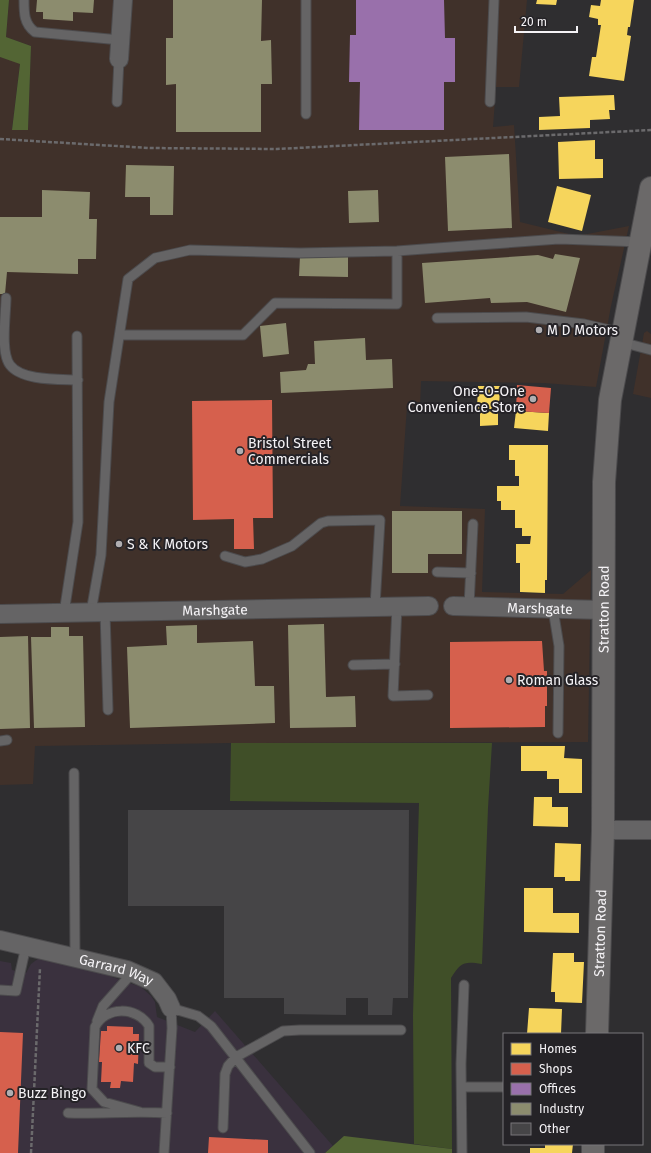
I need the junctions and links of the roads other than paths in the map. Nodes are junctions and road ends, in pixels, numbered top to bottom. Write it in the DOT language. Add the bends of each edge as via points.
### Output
graph roads {
  1 [pos="24,0"];
  2 [pos="122,0"];
  3 [pos="306,0"];
  4 [pos="494,0"];
  5 [pos="120,40"];
  6 [pos="119,59"];
  7 [pos="117,102"];
  8 [pos="490,102"];
  9 [pos="306,114"];
  10 [pos="651,188"];
  11 [pos="641,242"];
  12 [pos="397,251"];
  13 [pos="6,298"];
  14 [pos="437,318"];
  15 [pos="120,335"];
  16 [pos="77,336"];
  17 [pos="622,337"];
  18 [pos="651,350"];
  19 [pos="78,380"];
  20 [pos="473,524"];
  21 [pos="225,556"];
  22 [pos="437,572"];
  23 [pos="471,573"];
  24 [pos="375,606"];
  25 [pos="397,606"];
  26 [pos="429,606"];
  27 [pos="461,606"];
  28 [pos="553,609"];
  29 [pos="603,610"];
  30 [pos="98,612"];
  31 [pos="64,613"];
  32 [pos="0,614"];
  33 [pos="395,664"];
  34 [pos="354,665"];
  35 [pos="428,695"];
  36 [pos="108,710"];
  37 [pos="558,733"];
  38 [pos="74,773"];
  39 [pos="603,830"];
  40 [pos="651,830"];
  41 [pos="0,940"];
  42 [pos="25,954"];
  43 [pos="75,957"];
  44 [pos="133,972"];
  45 [pos="464,985"];
  46 [pos="0,990"];
  47 [pos="171,1008"];
  48 [pos="97,1023"];
  49 [pos="401,1030"];
  50 [pos="597,1033"];
  51 [pos="236,1058"];
  52 [pos="170,1067"];
  53 [pos="462,1087"];
  54 [pos="503,1087"];
  55 [pos="140,1112"];
  56 [pos="68,1113"];
  57 [pos="167,1113"];
  58 [pos="223,1128"];
  59 [pos="164,1153"];
  60 [pos="310,1153"];
  61 [pos="462,1153"];
  1 -- 5 [label="lane" via="26,22 35,32"];
  2 -- 5 [label="street"];
  3 -- 9 [label="lane"];
  4 -- 8 [label="lane"];
  5 -- 6 [label="street"];
  6 -- 7 [label="lane"];
  10 -- 11 [label="street, Stratton Road"];
  11 -- 12 [label="lane" via="559,239"];
  11 -- 17 [label="street, Stratton Road"];
  12 -- 15 [label="lane" via="300,253 190,250 154,258 128,279"];
  12 -- 15 [label="lane" via="397,304 274,303 243,334"];
  13 -- 19 [label="lane" via="4,349 9,365 20,373 40,378"];
  14 -- 17 [label="lane" via="526,317 584,324"];
  15 -- 30 [label="lane" via="109,402"];
  16 -- 19 [label="lane"];
  17 -- 18 [label="lane"];
  17 -- 29 [label="street, Stratton Road" via="608,424 604,482"];
  19 -- 31 [label="lane" via="78,522"];
  20 -- 23 [label="lane"];
  21 -- 24 [label="lane" via="253,562 292,546 328,520 380,520"];
  22 -- 23 [label="lane"];
  23 -- 27 [label="lane"];
  24 -- 25 [label="street, Marshgate"];
  24 -- 30 [label="street, Marshgate"];
  25 -- 26 [label="street, Marshgate"];
  25 -- 33 [label="lane"];
  27 -- 28 [label="street, Marshgate"];
  28 -- 29 [label="street, Marshgate"];
  28 -- 37 [label="lane" via="559,646"];
  29 -- 39 [label="street, Stratton Road"];
  30 -- 31 [label="street, Marshgate"];
  30 -- 36 [label="lane"];
  31 -- 32 [label="street, Marshgate"];
  33 -- 34 [label="lane"];
  33 -- 35 [label="lane" via="393,696"];
  38 -- 43 [label="lane"];
  39 -- 40 [label="street"];
  39 -- 50 [label="street, Stratton Road"];
  41 -- 42 [label="street, Garrard Way"];
  42 -- 43 [label="street, Garrard Way"];
  42 -- 46 [label="lane" via="16,991"];
  43 -- 44 [label="street, Garrard Way"];
  44 -- 47 [label="street, Garrard Way" via="154,982"];
  44 -- 48 [label="lane" via="103,1006"];
  45 -- 53 [label="lane"];
  47 -- 51 [label="lane" via="188,1012 206,1021"];
  47 -- 52 [label="lane"];
  48 -- 52 [label="lane" via="113,1012 130,1012 140,1016 149,1026 149,1063 155,1067"];
  48 -- 55 [label="lane" via="92,1089 104,1102"];
  49 -- 51 [label="lane" via="283,1031"];
  51 -- 58 [label="lane" via="228,1066 225,1074"];
  51 -- 60 [label="lane"];
  52 -- 57 [label="lane"];
  53 -- 54 [label="lane"];
  53 -- 61 [label="lane"];
  55 -- 56 [label="lane"];
  55 -- 57 [label="lane"];
  57 -- 59 [label="lane"];
}
